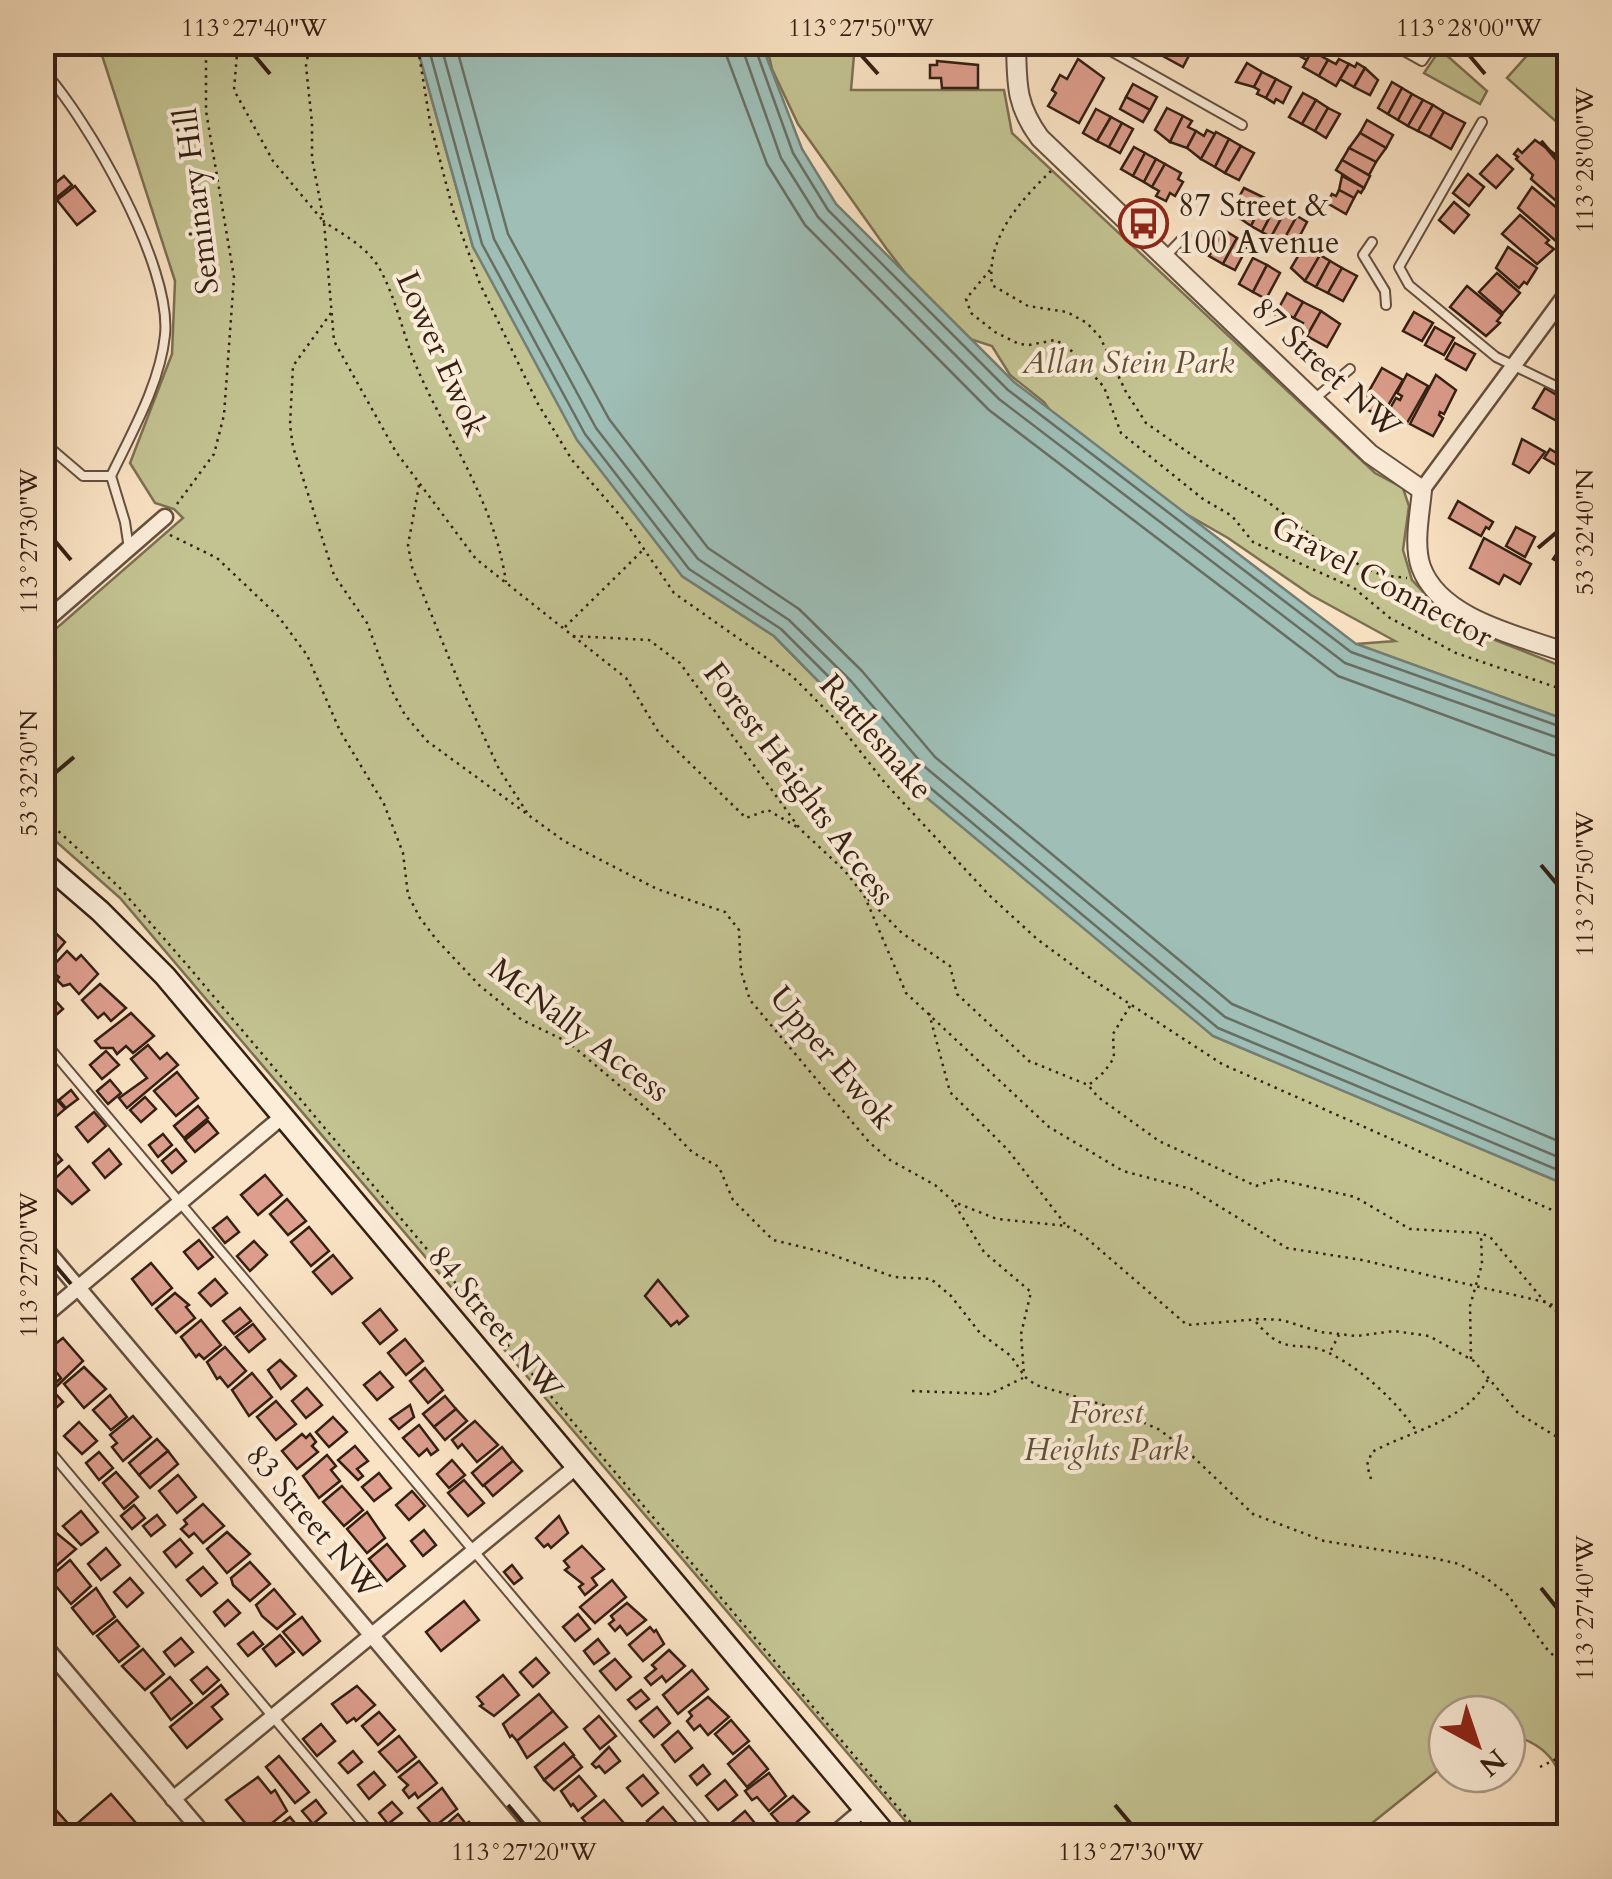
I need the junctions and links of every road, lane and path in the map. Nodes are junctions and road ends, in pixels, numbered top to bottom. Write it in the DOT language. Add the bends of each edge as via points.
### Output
graph roads {
  1 [pos="206,42"];
  2 [pos="238,42"];
  3 [pos="310,42"];
  4 [pos="416,42"];
  5 [pos="1016,42"];
  6 [pos="1095,42"];
  7 [pos="1388,42"];
  8 [pos="1435,42"];
  9 [pos="42,69"];
  10 [pos="1482,122"];
  11 [pos="1242,125"];
  12 [pos="1062,159"];
  13 [pos="324,222"];
  14 [pos="1186,235"];
  15 [pos="1372,242"];
  16 [pos="1165,257"];
  17 [pos="990,270"];
  18 [pos="1570,289"];
  19 [pos="1386,305"];
  20 [pos="332,313"];
  21 [pos="1514,365"];
  22 [pos="1350,369"];
  23 [pos="1570,394"];
  24 [pos="1313,400"];
  25 [pos="42,441"];
  26 [pos="111,476"];
  27 [pos="419,484"];
  28 [pos="1422,490"];
  29 [pos="166,517"];
  30 [pos="129,549"];
  31 [pos="644,549"];
  32 [pos="1428,581"];
  33 [pos="506,582"];
  34 [pos="42,624"];
  35 [pos="564,628"];
  36 [pos="573,636"];
  37 [pos="1570,654"];
  38 [pos="1570,692"];
  39 [pos="42,816"];
  40 [pos="529,816"];
  41 [pos="800,828"];
  42 [pos="42,861"];
  43 [pos="864,895"];
  44 [pos="1131,1005"];
  45 [pos="929,1012"];
  46 [pos="42,1039"];
  47 [pos="1088,1085"];
  48 [pos="282,1117"];
  49 [pos="954,1202"];
  50 [pos="180,1203"];
  51 [pos="1570,1218"];
  52 [pos="1067,1226"];
  53 [pos="1481,1233"];
  54 [pos="42,1245"];
  55 [pos="1476,1287"];
  56 [pos="79,1288"];
  57 [pos="1544,1302"];
  58 [pos="1570,1312"];
  59 [pos="42,1318"];
  60 [pos="1254,1319"];
  61 [pos="1570,1322"];
  62 [pos="1340,1334"];
  63 [pos="1330,1353"];
  64 [pos="1471,1359"];
  65 [pos="1024,1377"];
  66 [pos="1488,1378"];
  67 [pos="912,1391"];
  68 [pos="1417,1432"];
  69 [pos="42,1442"];
  70 [pos="1570,1445"];
  71 [pos="577,1466"];
  72 [pos="1371,1478"];
  73 [pos="474,1551"];
  74 [pos="372,1635"];
  75 [pos="42,1643"];
  76 [pos="1570,1672"];
  77 [pos="273,1717"];
  78 [pos="1570,1742"];
  79 [pos="1540,1766"];
  80 [pos="174,1798"];
  81 [pos="864,1809"];
  82 [pos="1396,1825"];
  83 [pos="205,1836"];
  84 [pos="373,1836"];
  85 [pos="540,1836"];
  86 [pos="714,1836"];
  87 [pos="832,1836"];
  88 [pos="887,1836"];
  89 [pos="922,1836"];
  90 [pos="1405,1836"];
  1 -- 29 [label="path, Seminary Hill" via="206,110 234,276 224,415 214,454"];
  2 -- 13 [label="path" via="234,90 274,161"];
  3 -- 13 [label="path" via="312,158"];
  4 -- 31 [label="path, Rattlesnake" via="430,122 480,284 572,460"];
  5 -- 12 [label="street, 87 Street NW" via="1024,116"];
  6 -- 11 [label="lane"];
  7 -- 8 [label="lane" via="1422,61"];
  9 -- 26 [label="lane" via="65,93 112,170 161,293 166,331 160,364"];
  10 -- 21 [label="lane" via="1398,267 1409,285"];
  12 -- 16 [label="street, 87 Street NW"];
  12 -- 17 [label="path" via="1021,199 1002,230"];
  13 -- 20 [label="path"];
  13 -- 33 [label="path, Lower Ewok" via="378,266 418,370 490,512"];
  14 -- 16 [label="lane"];
  15 -- 19 [label="lane" via="1364,254"];
  16 -- 24 [label="street, 87 Street NW"];
  17 -- 32 [label="path" via="992,285 1028,306 1067,312 1094,328 1146,423 1264,498 1335,553 1381,575"];
  17 -- 38 [label="path, Gravel Connector" via="966,298 971,313 1019,344 1055,340 1067,346 1104,387 1120,433 1232,516 1253,542 1354,588 1390,618 1456,652"];
  18 -- 21 [label="street"];
  20 -- 27 [label="path" via="334,341"];
  20 -- 40 [label="path, Upper Ewok" via="293,366 290,425 334,575 367,623 392,691 427,741"];
  21 -- 23 [label="lane"];
  21 -- 28 [label="street"];
  22 -- 24 [label="lane"];
  24 -- 28 [label="street, 87 Street NW" via="1370,454"];
  25 -- 26 [label="lane" via="83,476"];
  26 -- 30 [label="lane"];
  27 -- 33 [label="path" via="476,559"];
  27 -- 40 [label="path" via="408,545 412,566 499,769"];
  28 -- 32 [label="street" via="1418,539"];
  29 -- 30 [label="street"];
  29 -- 65 [label="path, McNally Access" via="168,534 217,558 278,616 306,655 340,731 384,804 403,853 413,908 480,986 522,1020 568,1042 692,1152 719,1168 733,1200 773,1240 894,1276 931,1278"];
  30 -- 34 [label="street"];
  31 -- 35 [label="path"];
  31 -- 44 [label="path, Rattlesnake" via="674,593 792,676 885,784 1025,928"];
  32 -- 37 [label="street" via="1451,607"];
  33 -- 35 [label="path"];
  35 -- 36 [label="path"];
  36 -- 41 [label="path" via="626,678 659,732 746,818 768,810"];
  36 -- 41 [label="path, Forest Heights Access" via="648,640 680,663"];
  39 -- 89 [label="path" via="188,966"];
  40 -- 49 [label="path, Upper Ewok" via="657,889 725,912 739,930 750,1000 870,1142"];
  41 -- 43 [label="path, Forest Heights Access"];
  42 -- 48 [label="main road, 84 Street NW" via="165,976"];
  43 -- 45 [label="path, Forest Heights Access" via="897,978"];
  43 -- 47 [label="path" via="902,933 950,966 957,994 1029,1061"];
  44 -- 47 [label="path" via="1114,1034 1114,1058"];
  44 -- 51 [label="path, Rattlesnake" via="1222,1064"];
  45 -- 52 [label="path" via="950,1092 1008,1150"];
  45 -- 55 [label="path, Forest Heights Access" via="1049,1127 1123,1170 1191,1189 1287,1248"];
  46 -- 50 [label="lane"];
  47 -- 53 [label="path" via="1159,1141 1256,1186 1276,1179 1355,1198 1410,1229"];
  48 -- 50 [label="street"];
  48 -- 71 [label="main road, 84 Street NW"];
  49 -- 52 [label="path, Upper Ewok" via="997,1219"];
  49 -- 65 [label="path" via="984,1252 1031,1292 1021,1334"];
  50 -- 56 [label="street"];
  50 -- 73 [label="lane"];
  52 -- 60 [label="path" via="1187,1325"];
  53 -- 55 [label="path"];
  53 -- 57 [label="path"];
  54 -- 56 [label="street, 83 Street NW"];
  55 -- 57 [label="path, Forest Heights Access"];
  55 -- 64 [label="path"];
  56 -- 59 [label="street"];
  56 -- 74 [label="street, 83 Street NW"];
  57 -- 58 [label="path"];
  57 -- 61 [label="path, Forest Heights Access"];
  60 -- 62 [label="path"];
  60 -- 63 [label="path" via="1280,1344"];
  62 -- 63 [label="path"];
  62 -- 64 [label="path" via="1429,1336"];
  63 -- 68 [label="path" via="1392,1402"];
  64 -- 66 [label="path"];
  65 -- 67 [label="path" via="990,1394"];
  65 -- 76 [label="path, McNally Access" via="1160,1430 1252,1514 1324,1540 1459,1564 1486,1578 1508,1595"];
  66 -- 68 [label="path" via="1460,1410"];
  66 -- 70 [label="path" via="1518,1413"];
  68 -- 72 [label="path" via="1372,1452"];
  69 -- 77 [label="lane"];
  71 -- 73 [label="street"];
  71 -- 81 [label="main road, 84 Street NW"];
  73 -- 74 [label="street"];
  73 -- 86 [label="lane"];
  74 -- 77 [label="street"];
  74 -- 85 [label="street, 83 Street NW"];
  75 -- 80 [label="street"];
  77 -- 80 [label="street"];
  77 -- 84 [label="lane"];
  78 -- 79 [label="path"];
  80 -- 83 [label="street"];
  81 -- 87 [label="street"];
  81 -- 88 [label="main road, 84 Street NW"];
  82 -- 90 [label="path"];
}
